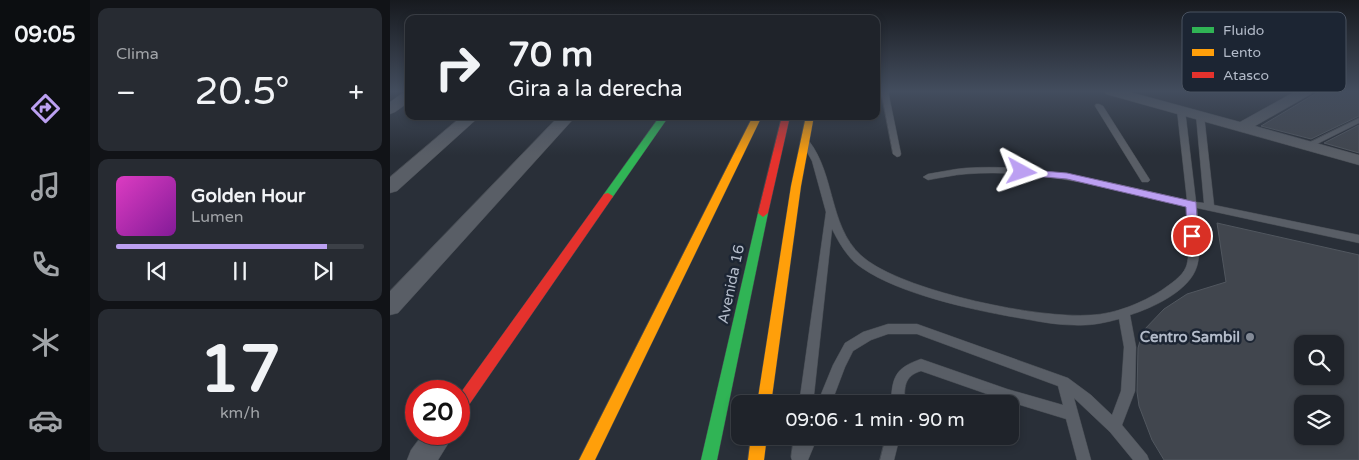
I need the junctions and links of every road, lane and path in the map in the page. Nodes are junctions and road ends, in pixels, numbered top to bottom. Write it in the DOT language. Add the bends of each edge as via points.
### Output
graph roads {
  1 [pos="888,112"];
  2 [pos="1103,112"];
  3 [pos="1181,112"];
  4 [pos="1189,112"];
  5 [pos="1268,112"];
  6 [pos="1200,116"];
  7 [pos="467,120"];
  8 [pos="564,120"];
  9 [pos="662,120"];
  10 [pos="756,120"];
  11 [pos="785,120"];
  12 [pos="810,120"];
  13 [pos="1359,120"];
  14 [pos="1242,127"];
  15 [pos="805,142"];
  16 [pos="1308,145"];
  17 [pos="897,154"];
  18 [pos="1359,160"];
  19 [pos="928,177"];
  20 [pos="1145,180"];
  21 [pos="390,187"];
  22 [pos="1192,204"];
  23 [pos="1210,208"];
  24 [pos="829,212"];
  25 [pos="1359,239"];
  26 [pos="390,306"];
  27 [pos="1124,314"];
  28 [pos="1063,382"];
  29 [pos="470,391"];
  30 [pos="765,395"];
  31 [pos="807,395"];
  32 [pos="828,395"];
  33 [pos="898,395"];
  34 [pos="1007,395"];
  35 [pos="1019,399"];
  36 [pos="1072,414"];
  37 [pos="1115,427"];
  38 [pos="432,445"];
  39 [pos="758,445"];
  40 [pos="800,445"];
  41 [pos="806,445"];
  42 [pos="891,445"];
  43 [pos="421,460"];
  44 [pos="587,460"];
  45 [pos="709,460"];
  46 [pos="756,460"];
  47 [pos="799,460"];
  48 [pos="887,460"];
  49 [pos="1084,460"];
  50 [pos="1142,460"];
  1 -- 17 [label="lane"];
  2 -- 20 [label="lane"];
  3 -- 22 [label="lane"];
  4 -- 6 [label="street"];
  5 -- 14 [label="street"];
  6 -- 14 [label="street"];
  6 -- 23 [label="lane"];
  7 -- 21 [label="street"];
  8 -- 26 [label="street"];
  9 -- 29 [label="main road"];
  10 -- 44 [label="main road"];
  11 -- 45 [label="main road, Avenida 16" via="742,300"];
  12 -- 15 [label="main road"];
  13 -- 16 [label="lane"];
  14 -- 16 [label="street"];
  15 -- 24 [label="lane" via="814,153"];
  15 -- 30 [label="main road"];
  16 -- 18 [label="street"];
  19 -- 22 [label="lane" via="964,171 1043,173"];
  22 -- 23 [label="lane"];
  22 -- 27 [label="lane" via="1192,267 1167,292"];
  23 -- 25 [label="lane"];
  24 -- 27 [label="lane" via="847,246 864,264 886,277 916,288 1001,310 1073,321 1093,321"];
  24 -- 31 [label="lane"];
  27 -- 37 [label="lane" via="1130,347 1128,391"];
  28 -- 32 [label="lane" via="917,329 888,329 848,347"];
  28 -- 36 [label="lane"];
  28 -- 37 [label="lane"];
  33 -- 34 [label="lane" via="902,374 921,365"];
  35 -- 36 [label="lane"];
  36 -- 49 [label="lane"];
  37 -- 50 [label="lane"];
  38 -- 43 [label="street"];
  39 -- 46 [label="main road"];
  40 -- 47 [label="lane"];
  41 -- 47 [label="lane"];
  42 -- 48 [label="lane"];
}
